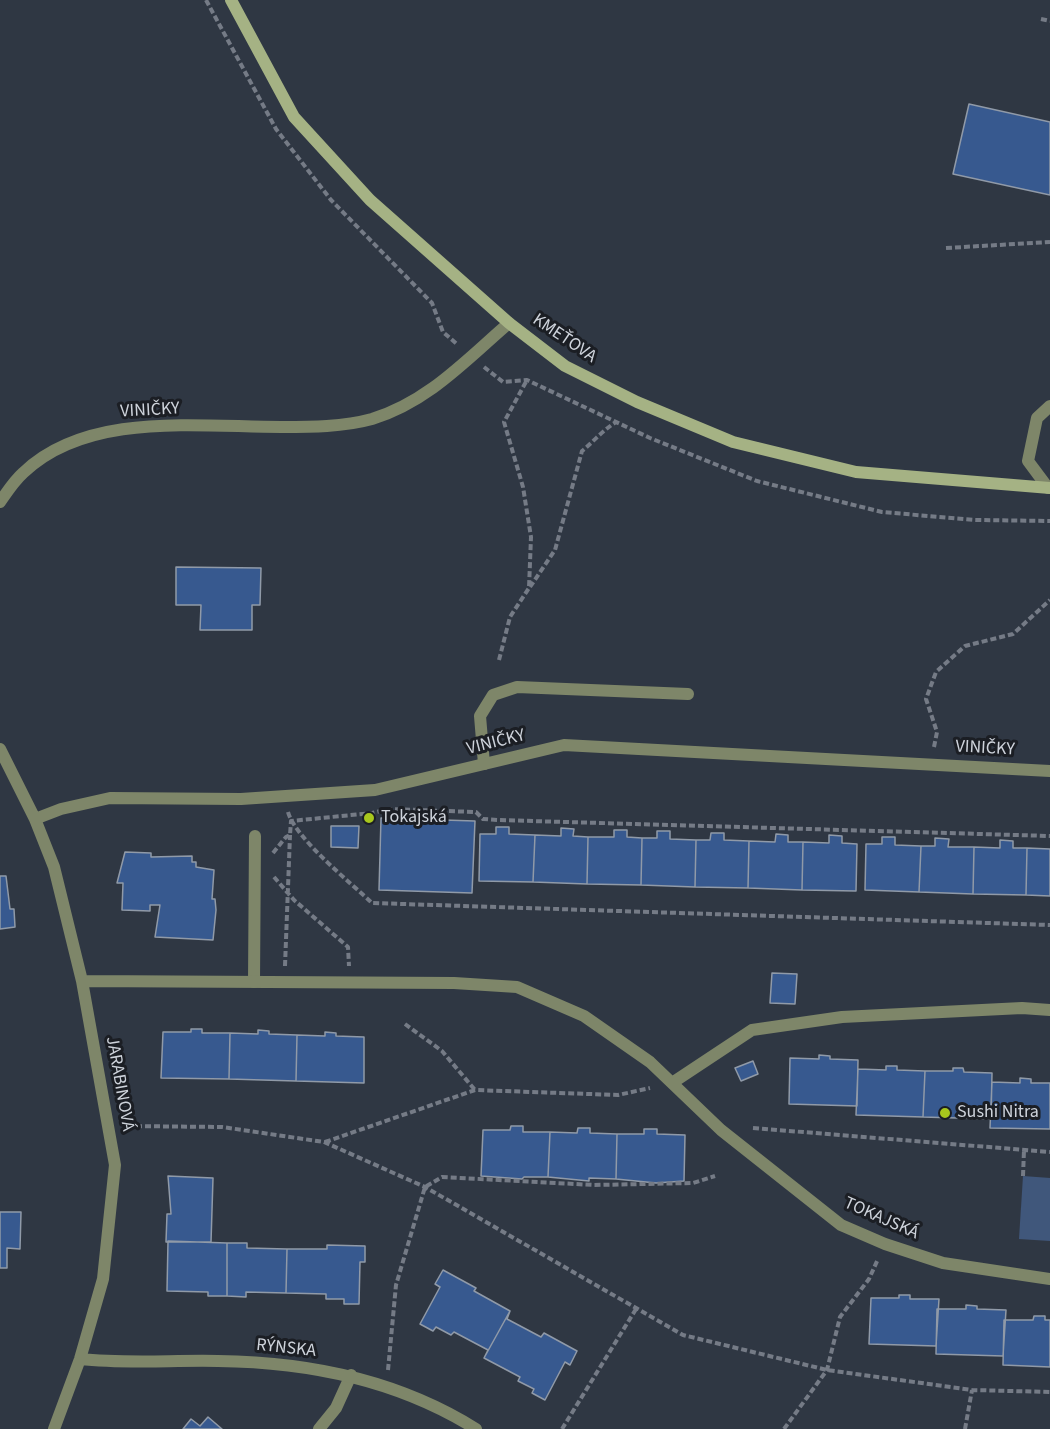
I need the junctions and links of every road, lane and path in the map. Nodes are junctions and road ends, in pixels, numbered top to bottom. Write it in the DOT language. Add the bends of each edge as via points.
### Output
graph roads {
  1 [pos="231,0"];
  2 [pos="1041,19"];
  3 [pos="1050,21"];
  4 [pos="1050,243"];
  5 [pos="946,248"];
  6 [pos="509,322"];
  7 [pos="527,380"];
  8 [pos="503,382"];
  9 [pos="1050,406"];
  10 [pos="616,422"];
  11 [pos="1049,486"];
  12 [pos="0,502"];
  13 [pos="1050,521"];
  14 [pos="529,588"];
  15 [pos="1050,600"];
  16 [pos="499,660"];
  17 [pos="688,694"];
  18 [pos="0,749"];
  19 [pos="931,763"];
  20 [pos="484,764"];
  21 [pos="1050,771"];
  22 [pos="284,796"];
  23 [pos="35,819"];
  24 [pos="291,821"];
  25 [pos="290,835"];
  26 [pos="255,836"];
  27 [pos="1050,836"];
  28 [pos="272,859"];
  29 [pos="272,876"];
  30 [pos="289,894"];
  31 [pos="1050,925"];
  32 [pos="350,951"];
  33 [pos="82,981"];
  34 [pos="254,982"];
  35 [pos="284,982"];
  36 [pos="1050,1010"];
  37 [pos="405,1024"];
  38 [pos="672,1083"];
  39 [pos="475,1090"];
  40 [pos="108,1126"];
  41 [pos="753,1128"];
  42 [pos="324,1142"];
  43 [pos="1024,1150"];
  44 [pos="1050,1152"];
  45 [pos="715,1176"];
  46 [pos="1023,1176"];
  47 [pos="425,1187"];
  48 [pos="885,1244"];
  49 [pos="1050,1280"];
  50 [pos="636,1309"];
  51 [pos="80,1359"];
  52 [pos="827,1370"];
  53 [pos="351,1375"];
  54 [pos="386,1385"];
  55 [pos="972,1390"];
  56 [pos="1050,1392"];
  57 [pos="54,1429"];
  58 [pos="319,1429"];
  59 [pos="476,1429"];
  60 [pos="562,1429"];
  61 [pos="784,1429"];
  62 [pos="964,1429"];
  1 -- 6 [label="street, KMEŤOVA" via="294,117 370,200"];
  2 -- 3 [label="path"];
  4 -- 5 [label="path"];
  6 -- 11 [label="street, KMEŤOVA" via="565,366 637,402 733,442 856,472"];
  6 -- 12 [label="street, VINIČKY" via="434,389 374,418 313,427 129,427 89,436 55,451 23,473"];
  7 -- 8 [label="path"];
  7 -- 10 [label="path"];
  7 -- 14 [label="path" via="504,422 523,487 531,537"];
  9 -- 11 [label="street" via="1037,418 1028,461"];
  10 -- 13 [label="path" via="757,482 882,512 975,520"];
  10 -- 14 [label="path" via="596,435 582,451 555,550"];
  14 -- 16 [label="path" via="510,617"];
  15 -- 19 [label="path" via="1013,634 965,646 936,672 926,699 937,732"];
  17 -- 20 [label="street" via="517,687 493,696 480,716"];
  18 -- 23 [label="street"];
  19 -- 20 [label="street, VINIČKY" via="564,745"];
  19 -- 21 [label="street, VINIČKY"];
  20 -- 22 [label="street, VINIČKY" via="375,790"];
  22 -- 23 [label="street, VINIČKY" via="110,798"];
  22 -- 24 [label="path"];
  23 -- 33 [label="street, JARABINOVÁ" via="54,867"];
  24 -- 25 [label="path"];
  24 -- 27 [label="path" via="400,809 476,812 483,819"];
  24 -- 31 [label="path" via="372,903"];
  25 -- 28 [label="path"];
  25 -- 30 [label="path"];
  26 -- 34 [label="street"];
  29 -- 30 [label="path"];
  30 -- 32 [label="path"];
  30 -- 35 [label="path"];
  33 -- 34 [label="street, TOKAJSKÁ"];
  33 -- 40 [label="street, JARABINOVÁ"];
  34 -- 35 [label="street, TOKAJSKÁ"];
  35 -- 38 [label="street, TOKAJSKÁ" via="517,987 584,1016 650,1062"];
  36 -- 38 [label="street" via="842,1017 752,1030"];
  37 -- 39 [label="path" via="442,1052"];
  38 -- 39 [label="path" via="618,1095"];
  38 -- 48 [label="street, TOKAJSKÁ" via="721,1130 841,1225"];
  39 -- 42 [label="path"];
  40 -- 42 [label="path" via="222,1127"];
  40 -- 51 [label="street, JARABINOVÁ" via="115,1165 103,1279"];
  41 -- 43 [label="path"];
  42 -- 47 [label="path"];
  43 -- 44 [label="path"];
  43 -- 46 [label="path"];
  45 -- 47 [label="path" via="693,1183 594,1185 442,1177"];
  47 -- 50 [label="path"];
  47 -- 54 [label="path" via="396,1285"];
  48 -- 49 [label="street, TOKAJSKÁ" via="943,1263"];
  48 -- 52 [label="path" via="869,1279 840,1317"];
  50 -- 52 [label="path" via="683,1335"];
  50 -- 60 [label="path"];
  51 -- 53 [label="street, RÝNSKA" via="219,1360"];
  51 -- 57 [label="street, JARABINOVÁ"];
  52 -- 55 [label="path"];
  52 -- 61 [label="path"];
  53 -- 54 [label="street, RÝNSKA"];
  53 -- 58 [label="street" via="336,1408"];
  54 -- 59 [label="street, RÝNSKA"];
  55 -- 56 [label="path"];
  55 -- 62 [label="path"];
}
